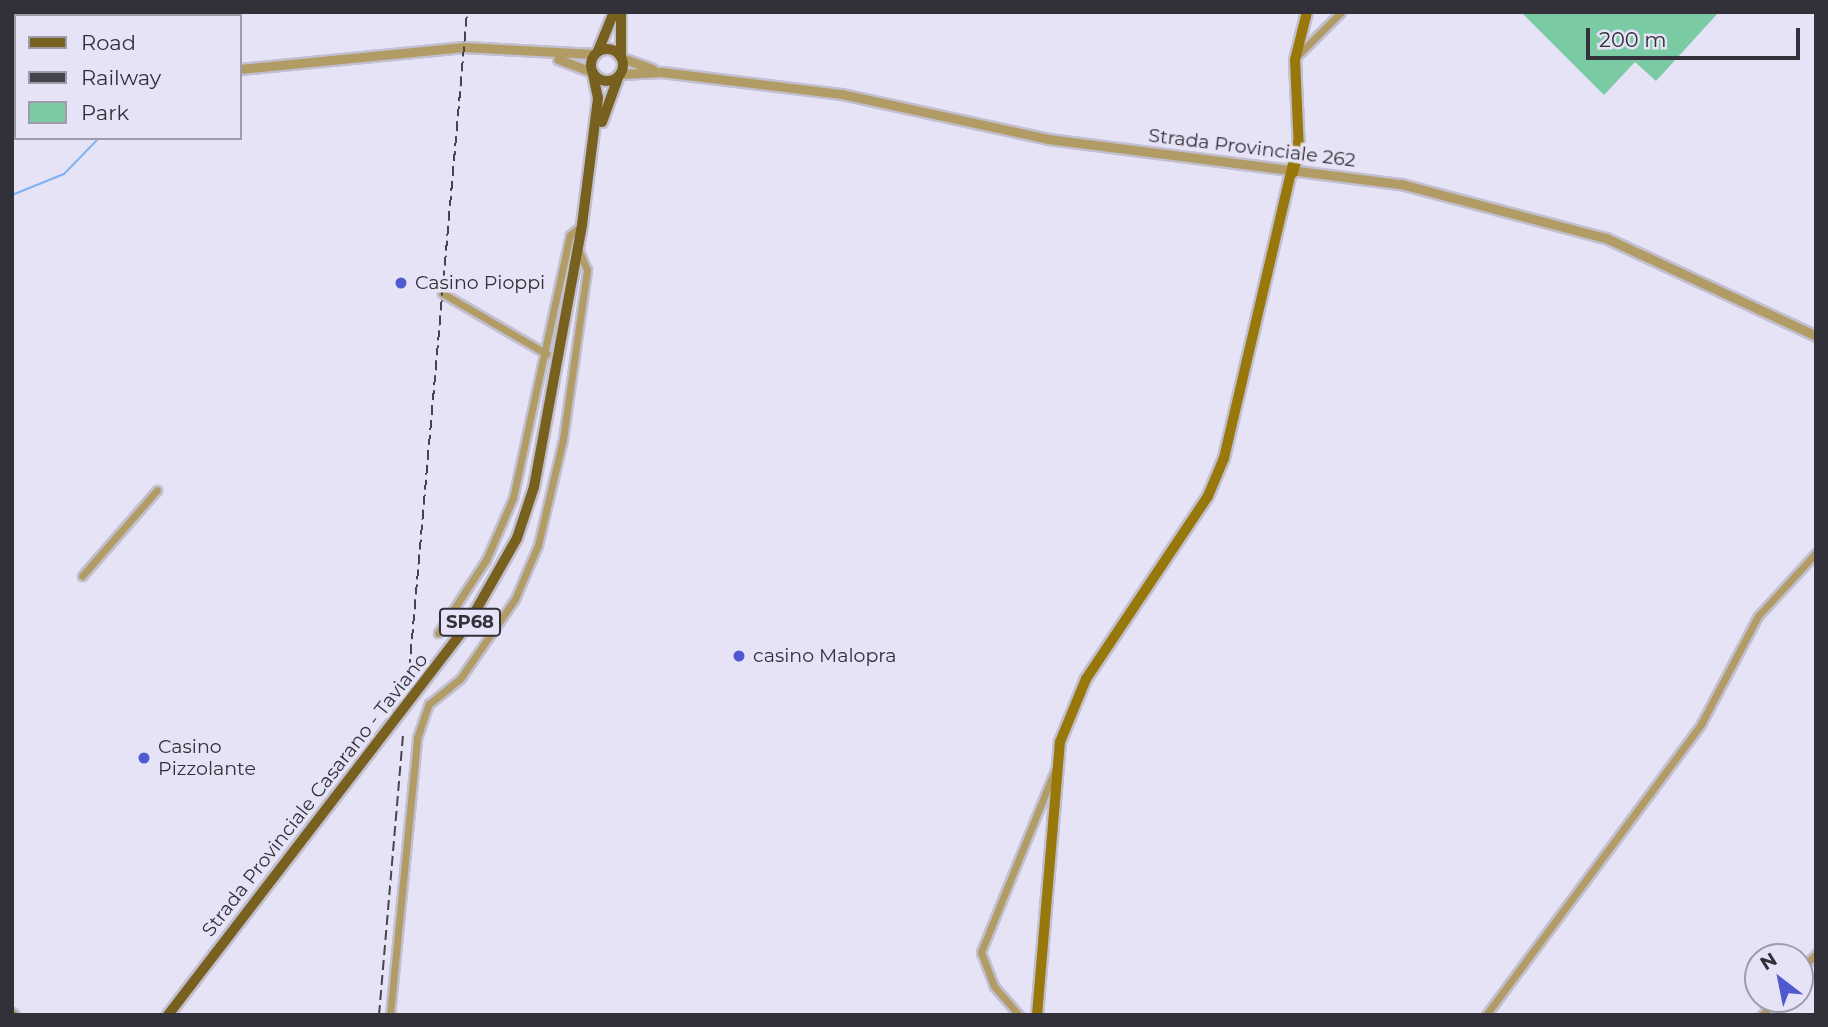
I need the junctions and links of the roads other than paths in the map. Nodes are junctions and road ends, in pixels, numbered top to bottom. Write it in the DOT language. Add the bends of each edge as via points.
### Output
graph roads {
  1 [pos="614,12"];
  2 [pos="621,12"];
  3 [pos="1307,12"];
  4 [pos="1341,12"];
  5 [pos="596,53"];
  6 [pos="550,56"];
  7 [pos="622,57"];
  8 [pos="1295,60"];
  9 [pos="242,69"];
  10 [pos="662,72"];
  11 [pos="593,73"];
  12 [pos="619,76"];
  13 [pos="594,148"];
  14 [pos="1292,170"];
  15 [pos="582,225"];
  16 [pos="578,248"];
  17 [pos="442,293"];
  18 [pos="1816,336"];
  19 [pos="547,354"];
  20 [pos="158,490"];
  21 [pos="1816,553"];
  22 [pos="82,576"];
  23 [pos="439,633"];
  24 [pos="1058,765"];
  25 [pos="168,1015"];
  26 [pos="390,1015"];
  27 [pos="1019,1015"];
  28 [pos="1037,1015"];
  29 [pos="1486,1015"];
  1 -- 5 [label="main road, Strada Provinciale Casarano - Taviano / SP68"];
  2 -- 7 [label="main road, Strada Provinciale Casarano - Taviano / SP68"];
  3 -- 8 [label="main road"];
  4 -- 8 [label="street"];
  5 -- 6 [label="street"];
  5 -- 7 [label="main road" via="613,49"];
  5 -- 11 [label="main road, Strada Provinciale Casarano - Taviano / SP68"];
  6 -- 9 [label="street" via="464,47"];
  6 -- 11 [label="street"];
  7 -- 10 [label="street"];
  7 -- 12 [label="main road, Strada Provinciale Casarano - Taviano / SP68"];
  8 -- 14 [label="main road" via="1298,143"];
  10 -- 12 [label="street"];
  10 -- 14 [label="street, Strada Provinciale 262" via="842,94 1048,139"];
  11 -- 12 [label="main road" via="605,81"];
  11 -- 13 [label="main road, Strada Provinciale Casarano - Taviano / SP68"];
  12 -- 13 [label="main road, Strada Provinciale Casarano - Taviano / SP68"];
  13 -- 15 [label="main road, Strada Provinciale Casarano - Taviano / SP68"];
  14 -- 18 [label="street, Strada Provinciale 262" via="1401,184 1606,238"];
  14 -- 24 [label="main road" via="1224,458 1208,496 1086,679 1060,742"];
  15 -- 16 [label="main road, Strada Provinciale Casarano - Taviano / SP68"];
  15 -- 19 [label="street" via="570,235"];
  16 -- 25 [label="main road, Strada Provinciale Casarano - Taviano / SP68" via="534,487 495,582"];
  16 -- 26 [label="street" via="587,270 564,439 538,545 515,599 460,679 429,704 417,738"];
  17 -- 19 [label="street"];
  19 -- 23 [label="street" via="513,498 486,560"];
  20 -- 22 [label="street"];
  21 -- 29 [label="street" via="1758,616 1694,736"];
  24 -- 27 [label="street" via="981,952 994,986"];
  24 -- 28 [label="main road"];
}
